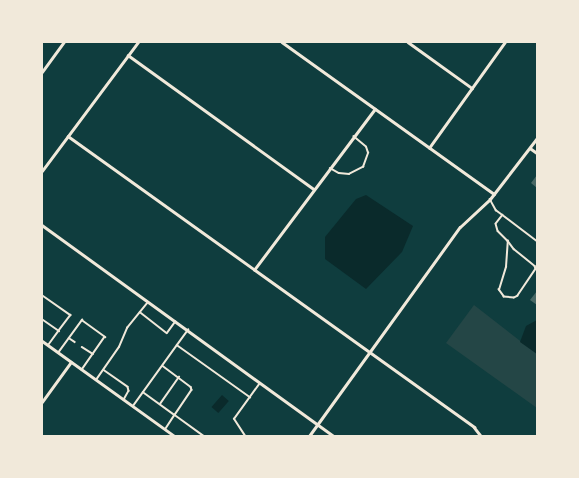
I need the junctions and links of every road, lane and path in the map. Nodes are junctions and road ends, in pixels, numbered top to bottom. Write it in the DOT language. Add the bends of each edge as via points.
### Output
graph roads {
  1 [pos="64,42"];
  2 [pos="138,42"];
  3 [pos="282,42"];
  4 [pos="408,42"];
  5 [pos="505,42"];
  6 [pos="128,55"];
  7 [pos="42,72"];
  8 [pos="472,88"];
  9 [pos="375,109"];
  10 [pos="68,136"];
  11 [pos="354,137"];
  12 [pos="537,138"];
  13 [pos="428,148"];
  14 [pos="530,148"];
  15 [pos="537,153"];
  16 [pos="330,168"];
  17 [pos="42,171"];
  18 [pos="314,189"];
  19 [pos="494,194"];
  20 [pos="490,199"];
  21 [pos="503,215"];
  22 [pos="42,226"];
  23 [pos="508,241"];
  24 [pos="537,241"];
  25 [pos="254,270"];
  26 [pos="42,295"];
  27 [pos="148,302"];
  28 [pos="140,312"];
  29 [pos="42,319"];
  30 [pos="175,322"];
  31 [pos="188,330"];
  32 [pos="59,331"];
  33 [pos="69,338"];
  34 [pos="42,341"];
  35 [pos="75,342"];
  36 [pos="177,345"];
  37 [pos="49,346"];
  38 [pos="82,347"];
  39 [pos="369,351"];
  40 [pos="58,353"];
  41 [pos="93,354"];
  42 [pos="71,362"];
  43 [pos="163,365"];
  44 [pos="82,370"];
  45 [pos="103,370"];
  46 [pos="179,377"];
  47 [pos="96,380"];
  48 [pos="260,383"];
  49 [pos="143,392"];
  50 [pos="250,397"];
  51 [pos="124,400"];
  52 [pos="42,402"];
  53 [pos="160,404"];
  54 [pos="133,406"];
  55 [pos="176,415"];
  56 [pos="317,424"];
  57 [pos="165,430"];
  58 [pos="171,435"];
  59 [pos="204,436"];
  60 [pos="245,436"];
  61 [pos="309,436"];
  62 [pos="334,436"];
  63 [pos="481,436"];
  1 -- 7 [label="street"];
  2 -- 6 [label="street"];
  3 -- 9 [label="street"];
  4 -- 8 [label="street"];
  5 -- 8 [label="street"];
  6 -- 10 [label="street"];
  6 -- 18 [label="street"];
  8 -- 13 [label="street"];
  9 -- 11 [label="street"];
  9 -- 13 [label="street"];
  10 -- 17 [label="street"];
  10 -- 25 [label="street"];
  11 -- 16 [label="street"];
  11 -- 16 [label="lane" via="366,147 368,154 363,167 349,174 339,173"];
  12 -- 14 [label="street"];
  13 -- 19 [label="street"];
  14 -- 15 [label="street"];
  14 -- 19 [label="street"];
  16 -- 18 [label="street"];
  18 -- 25 [label="street"];
  19 -- 20 [label="street"];
  20 -- 21 [label="lane"];
  20 -- 39 [label="street" via="460,226"];
  21 -- 23 [label="lane" via="496,228"];
  21 -- 24 [label="lane"];
  22 -- 27 [label="street"];
  23 -- 23 [label="lane" via="536,269 514,298 504,297 499,290 506,267"];
  25 -- 39 [label="street"];
  26 -- 32 [label="lane" via="71,315"];
  27 -- 28 [label="lane"];
  27 -- 30 [label="street"];
  28 -- 30 [label="lane" via="167,333"];
  28 -- 45 [label="lane"];
  29 -- 32 [label="lane"];
  30 -- 31 [label="street"];
  31 -- 36 [label="lane"];
  31 -- 48 [label="street"];
  32 -- 37 [label="lane"];
  33 -- 35 [label="lane"];
  33 -- 40 [label="lane"];
  33 -- 41 [label="lane" via="82,320 105,337"];
  34 -- 37 [label="street"];
  36 -- 43 [label="lane"];
  36 -- 50 [label="lane"];
  37 -- 40 [label="street"];
  38 -- 41 [label="lane"];
  39 -- 56 [label="street"];
  39 -- 63 [label="street" via="474,427"];
  40 -- 42 [label="street"];
  41 -- 44 [label="lane"];
  42 -- 44 [label="street"];
  42 -- 52 [label="street"];
  43 -- 46 [label="lane"];
  43 -- 49 [label="lane"];
  44 -- 47 [label="street"];
  45 -- 47 [label="lane"];
  45 -- 51 [label="lane" via="128,387 129,391"];
  46 -- 53 [label="lane"];
  46 -- 55 [label="lane" via="190,385 192,390"];
  47 -- 51 [label="street"];
  48 -- 50 [label="lane"];
  48 -- 56 [label="street"];
  49 -- 53 [label="lane"];
  49 -- 54 [label="lane"];
  50 -- 60 [label="lane" via="234,419"];
  51 -- 54 [label="street"];
  53 -- 55 [label="lane"];
  54 -- 57 [label="street"];
  55 -- 57 [label="lane"];
  55 -- 59 [label="lane"];
  56 -- 61 [label="street"];
  56 -- 62 [label="street"];
  57 -- 58 [label="street"];
}
